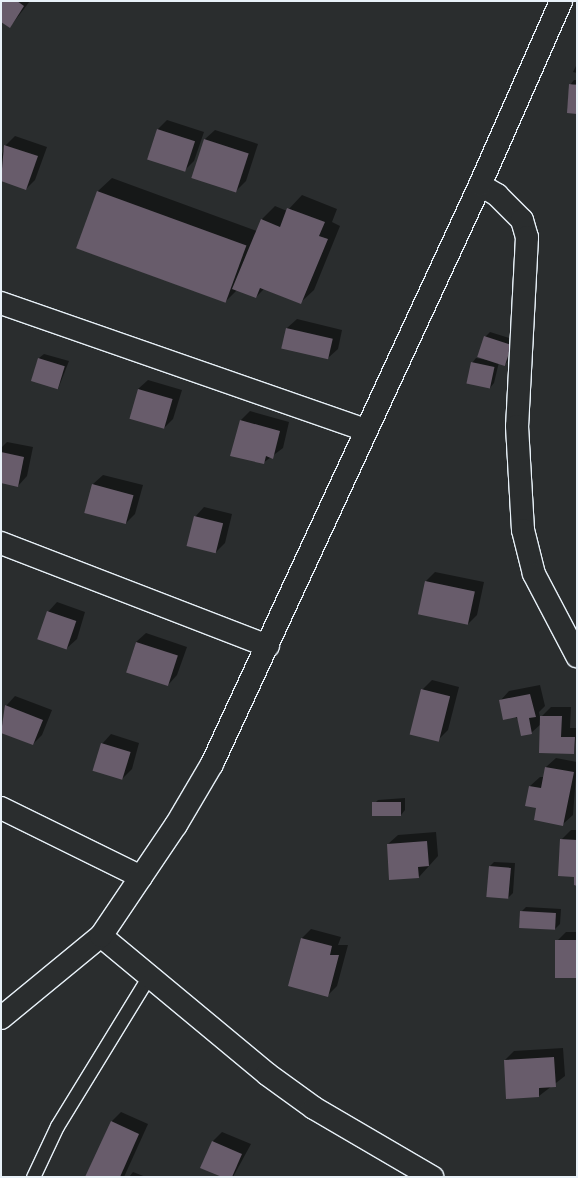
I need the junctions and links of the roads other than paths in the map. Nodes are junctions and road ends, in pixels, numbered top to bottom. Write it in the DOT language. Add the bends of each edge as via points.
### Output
graph roads {
  1 [pos="561,1"];
  2 [pos="480,185"];
  3 [pos="1,303"];
  4 [pos="366,430"];
  5 [pos="1,543"];
  6 [pos="268,646"];
  7 [pos="577,656"];
  8 [pos="1,808"];
  9 [pos="141,877"];
  10 [pos="101,936"];
  11 [pos="149,976"];
  12 [pos="1,1018"];
  13 [pos="33,1177"];
  14 [pos="432,1177"];
  1 -- 2 [label="street"];
  2 -- 4 [label="street"];
  2 -- 7 [label="street" via="497,195 522,220 527,237 517,426 523,530 541,590"];
  3 -- 4 [label="street"];
  4 -- 6 [label="street"];
  5 -- 6 [label="street"];
  6 -- 9 [label="street" via="212,764"];
  8 -- 9 [label="street"];
  9 -- 10 [label="street"];
  10 -- 11 [label="street"];
  10 -- 12 [label="street"];
  11 -- 13 [label="lane" via="57,1126"];
  11 -- 14 [label="street" via="314,1108"];
}
